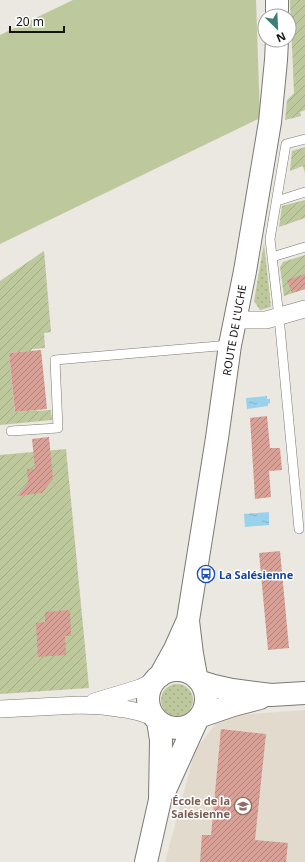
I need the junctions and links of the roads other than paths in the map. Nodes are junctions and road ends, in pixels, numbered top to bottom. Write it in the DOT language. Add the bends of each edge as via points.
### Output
graph roads {
  1 [pos="277,48"];
  2 [pos="305,139"];
  3 [pos="305,192"];
  4 [pos="277,201"];
  5 [pos="305,247"];
  6 [pos="272,257"];
  7 [pos="305,309"];
  8 [pos="279,317"];
  9 [pos="235,320"];
  10 [pos="230,344"];
  11 [pos="11,431"];
  12 [pos="299,529"];
  13 [pos="188,620"];
  14 [pos="157,679"];
  15 [pos="198,679"];
  16 [pos="305,693"];
  17 [pos="271,695"];
  18 [pos="79,705"];
  19 [pos="0,709"];
  20 [pos="156,719"];
  21 [pos="199,719"];
  22 [pos="160,800"];
  23 [pos="146,862"];
  1 -- 9 [label="street, ROUTE DE L'UCHE" via="270,122"];
  2 -- 4 [label="lane" via="286,144"];
  3 -- 4 [label="lane"];
  4 -- 6 [label="lane" via="270,239"];
  5 -- 6 [label="lane"];
  6 -- 8 [label="lane"];
  7 -- 8 [label="street"];
  8 -- 9 [label="street" via="266,320"];
  8 -- 12 [label="lane"];
  9 -- 10 [label="street, ROUTE DE L'UCHE"];
  10 -- 11 [label="lane" via="55,360 58,428"];
  10 -- 13 [label="street, ROUTE DE L'UCHE"];
  13 -- 14 [label="street, ROUTE DE L'UCHE" via="175,650"];
  13 -- 15 [label="street, ROUTE DE L'UCHE"];
  14 -- 15 [label="street" via="166,672 182,670"];
  14 -- 18 [label="street" via="140,688"];
  14 -- 20 [label="street" via="148,696 150,711"];
  15 -- 17 [label="street" via="232,690"];
  15 -- 21 [label="street" via="205,689 206,696 205,710"];
  16 -- 17 [label="street"];
  17 -- 21 [label="street" via="233,705"];
  18 -- 19 [label="street"];
  18 -- 20 [label="street" via="124,709"];
  20 -- 21 [label="street" via="170,728 184,728"];
  20 -- 22 [label="street" via="161,740"];
  21 -- 22 [label="street"];
  22 -- 23 [label="street"];
}
